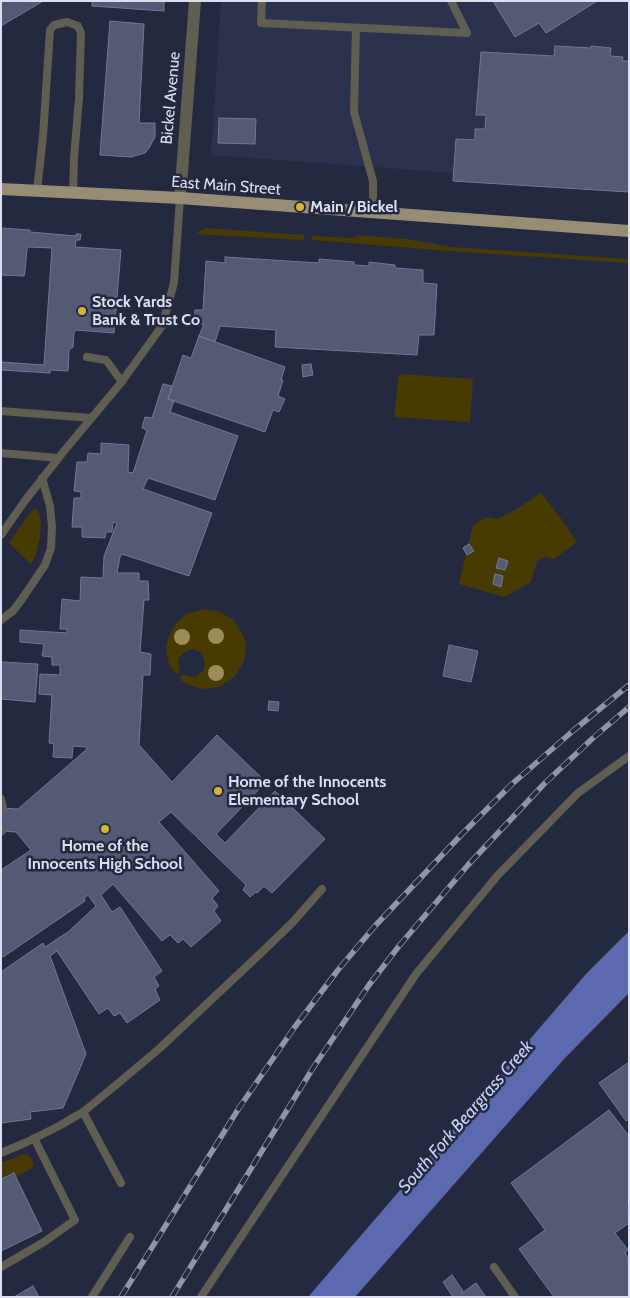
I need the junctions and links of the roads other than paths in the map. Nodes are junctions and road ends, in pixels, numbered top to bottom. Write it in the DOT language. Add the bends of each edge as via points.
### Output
graph roads {
  1 [pos="195,1"];
  2 [pos="262,1"];
  3 [pos="451,1"];
  4 [pos="356,28"];
  5 [pos="1,189"];
  6 [pos="37,191"];
  7 [pos="74,193"];
  8 [pos="180,198"];
  9 [pos="373,213"];
  10 [pos="629,231"];
  11 [pos="87,358"];
  12 [pos="122,382"];
  13 [pos="1,411"];
  14 [pos="92,418"];
  15 [pos="1,453"];
  16 [pos="58,458"];
  17 [pos="42,478"];
  18 [pos="1,535"];
  19 [pos="1,620"];
  20 [pos="629,756"];
  21 [pos="1,799"];
  22 [pos="3,808"];
  23 [pos="322,889"];
  24 [pos="83,1112"];
  25 [pos="34,1138"];
  26 [pos="1,1153"];
  27 [pos="122,1183"];
  28 [pos="130,1238"];
  29 [pos="1,1266"];
  30 [pos="494,1267"];
  31 [pos="92,1297"];
  32 [pos="201,1297"];
  33 [pos="515,1297"];
  1 -- 8 [label="street, Bickel Avenue"];
  2 -- 4 [label="lane" via="261,23"];
  3 -- 4 [label="lane" via="467,33"];
  4 -- 9 [label="lane" via="354,112 373,181"];
  5 -- 6 [label="main road, East Main Street"];
  6 -- 7 [label="main road, East Main Street"];
  6 -- 7 [label="lane" via="50,30 54,25 67,22 78,26 81,33"];
  7 -- 8 [label="main road, East Main Street"];
  8 -- 9 [label="main road, East Main Street"];
  8 -- 12 [label="lane" via="174,283 162,326"];
  9 -- 10 [label="main road, East Main Street"];
  11 -- 12 [label="lane" via="106,360"];
  12 -- 14 [label="lane"];
  13 -- 14 [label="lane"];
  14 -- 16 [label="lane"];
  15 -- 16 [label="lane"];
  16 -- 17 [label="lane"];
  17 -- 18 [label="lane"];
  17 -- 19 [label="lane" via="50,506 51,548 45,564 22,599"];
  20 -- 32 [label="lane" via="578,793 498,875 416,974"];
  21 -- 22 [label="lane"];
  23 -- 24 [label="lane" via="292,923 174,1035"];
  24 -- 25 [label="lane"];
  24 -- 27 [label="lane"];
  25 -- 26 [label="lane"];
  25 -- 29 [label="lane" via="75,1220"];
  28 -- 31 [label="lane"];
  30 -- 33 [label="lane"];
}
